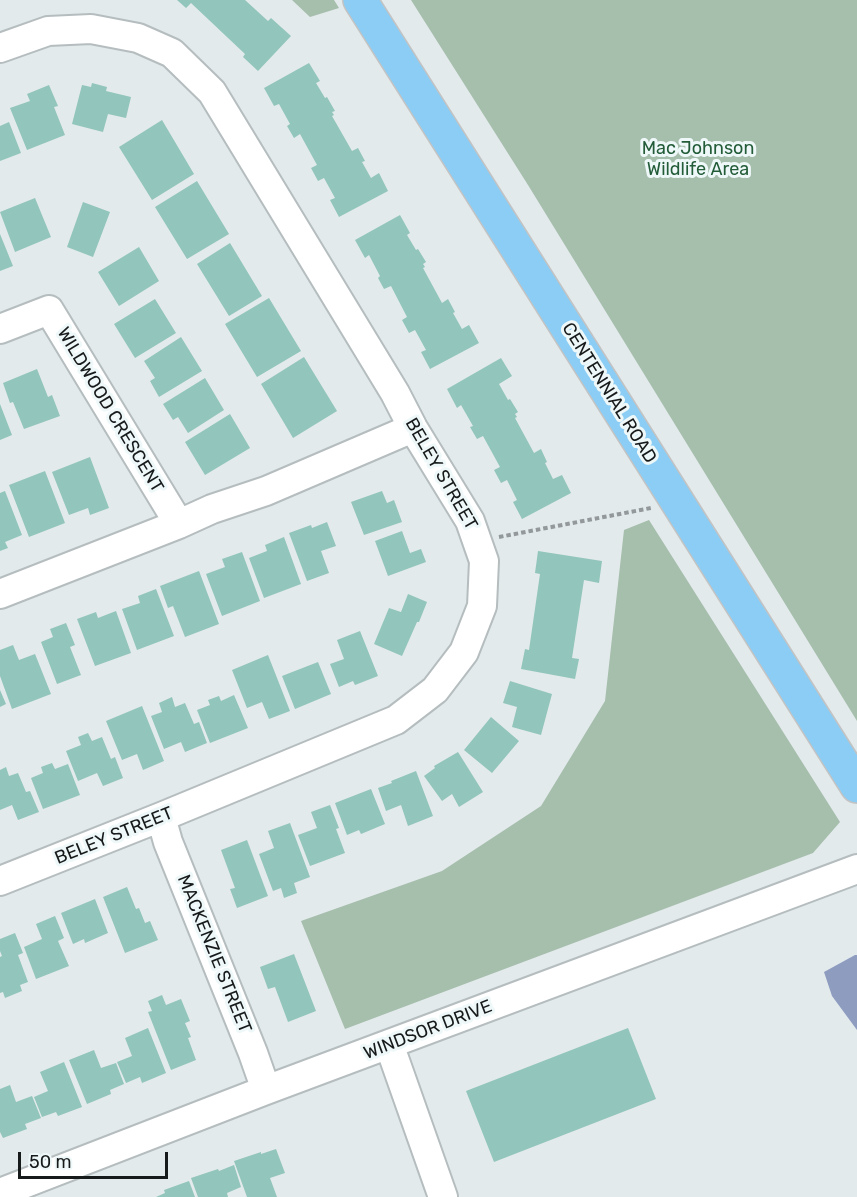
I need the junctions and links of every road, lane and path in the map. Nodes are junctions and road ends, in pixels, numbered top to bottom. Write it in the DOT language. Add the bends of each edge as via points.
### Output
graph roads {
  1 [pos="360,0"];
  2 [pos="0,48"];
  3 [pos="0,329"];
  4 [pos="413,428"];
  5 [pos="678,502"];
  6 [pos="178,524"];
  7 [pos="478,541"];
  8 [pos="0,594"];
  9 [pos="857,786"];
  10 [pos="161,817"];
  11 [pos="857,869"];
  12 [pos="0,881"];
  13 [pos="389,1044"];
  14 [pos="266,1090"];
  15 [pos="0,1193"];
  16 [pos="443,1197"];
  1 -- 5 [label="main road, CENTENNIAL ROAD"];
  2 -- 4 [label="street, BELEY STREET" via="48,31 91,29 138,38 172,53 212,92"];
  3 -- 6 [label="street, WILDWOOD CRESCENT" via="49,310"];
  4 -- 6 [label="street"];
  4 -- 7 [label="street, BELEY STREET" via="471,521"];
  5 -- 7 [label="path"];
  5 -- 9 [label="main road, CENTENNIAL ROAD"];
  6 -- 8 [label="street"];
  7 -- 10 [label="street, BELEY STREET" via="484,561 482,606 464,652 435,690 396,720"];
  10 -- 12 [label="street, BELEY STREET"];
  10 -- 14 [label="street, MACKENZIE STREET"];
  11 -- 13 [label="street, WINDSOR DRIVE"];
  13 -- 14 [label="street, WINDSOR DRIVE"];
  13 -- 16 [label="street"];
  14 -- 15 [label="street, WINDSOR DRIVE"];
}
